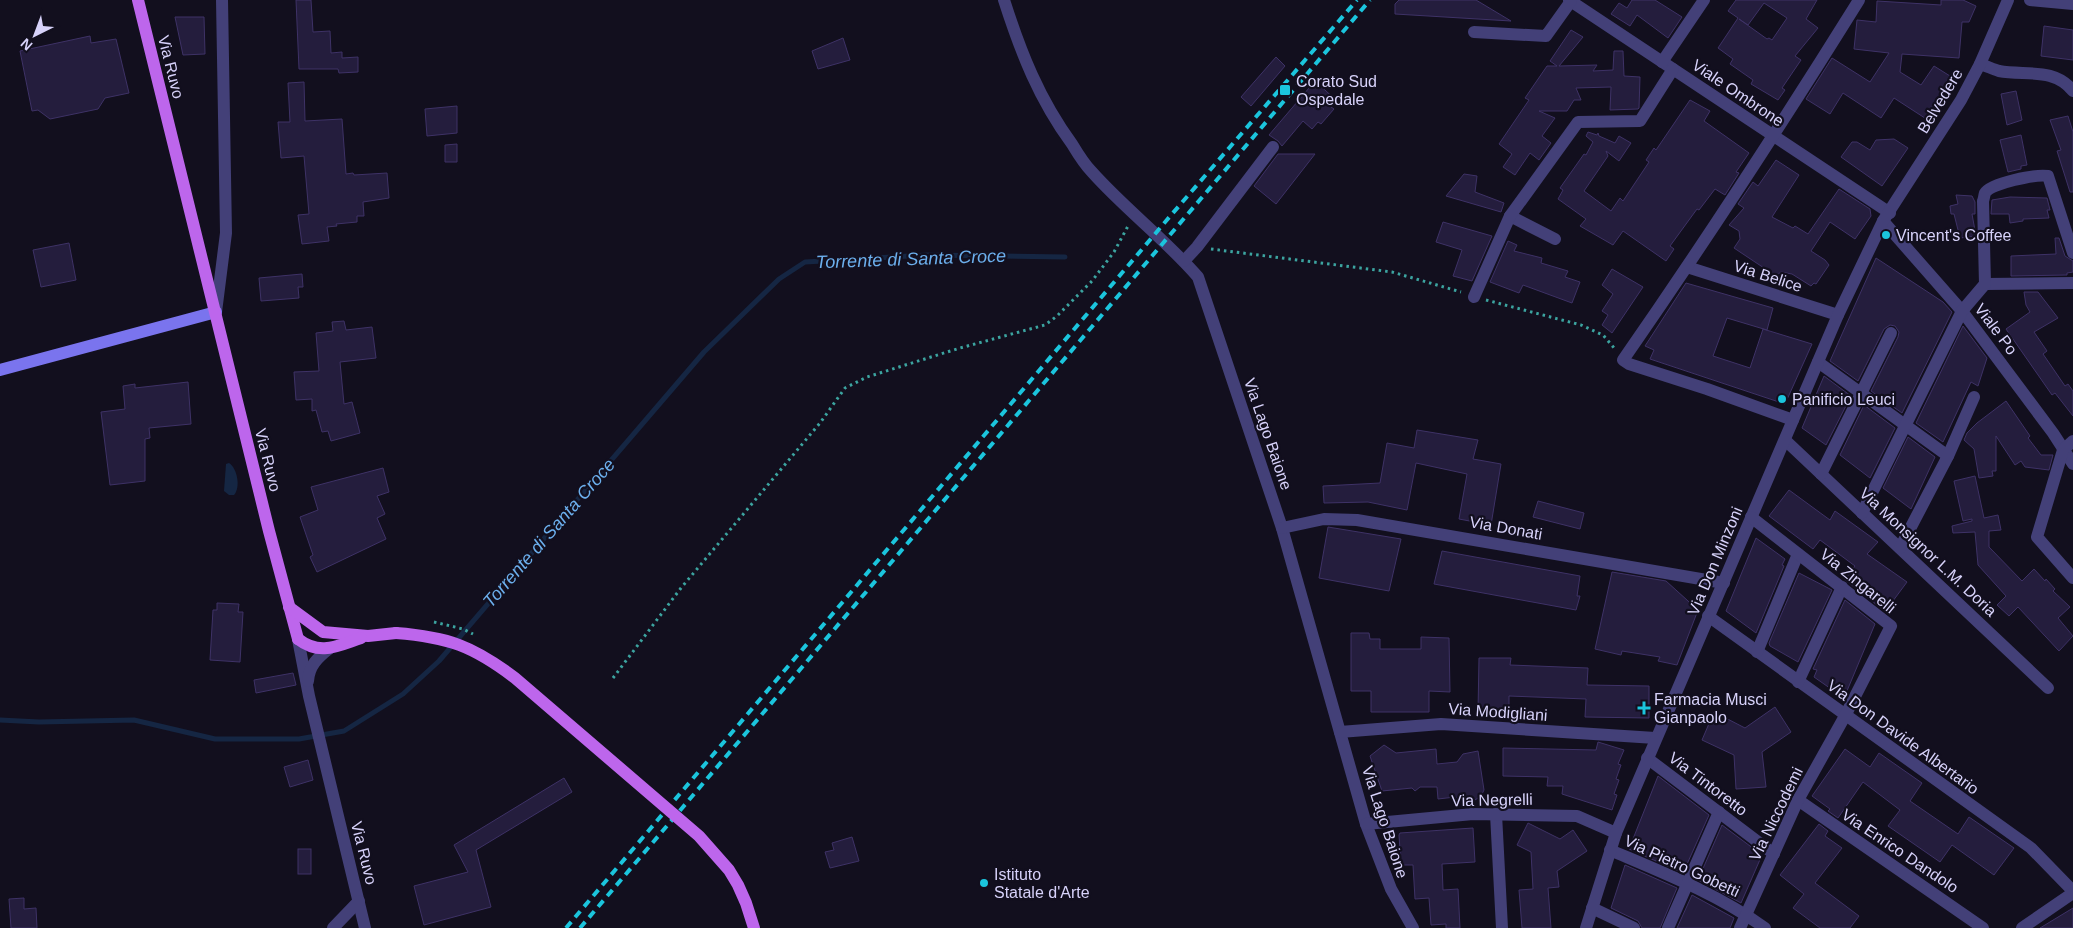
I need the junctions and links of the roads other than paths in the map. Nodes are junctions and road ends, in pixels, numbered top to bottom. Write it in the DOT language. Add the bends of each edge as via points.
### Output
graph roads {
  1 [pos="138,0"];
  2 [pos="222,0"];
  3 [pos="1004,0"];
  4 [pos="1704,0"];
  5 [pos="1859,0"];
  6 [pos="2008,0"];
  7 [pos="2030,0"];
  8 [pos="1570,1"];
  9 [pos="2073,4"];
  10 [pos="1474,32"];
  11 [pos="1980,64"];
  12 [pos="1667,65"];
  13 [pos="2073,91"];
  14 [pos="1774,136"];
  15 [pos="1273,146"];
  16 [pos="1510,216"];
  17 [pos="1886,217"];
  18 [pos="1555,239"];
  19 [pos="2073,253"];
  20 [pos="1184,261"];
  21 [pos="1687,267"];
  22 [pos="2073,282"];
  23 [pos="1985,284"];
  24 [pos="1474,297"];
  25 [pos="1962,311"];
  26 [pos="216,312"];
  27 [pos="1838,315"];
  28 [pos="1891,332"];
  29 [pos="1818,362"];
  30 [pos="0,370"];
  31 [pos="1862,392"];
  32 [pos="1974,397"];
  33 [pos="1793,420"];
  34 [pos="1906,424"];
  35 [pos="1785,440"];
  36 [pos="2073,441"];
  37 [pos="2063,450"];
  38 [pos="1948,456"];
  39 [pos="2073,464"];
  40 [pos="1821,474"];
  41 [pos="1862,512"];
  42 [pos="1751,517"];
  43 [pos="1282,528"];
  44 [pos="1900,548"];
  45 [pos="1798,554"];
  46 [pos="2073,578"];
  47 [pos="1724,583"];
  48 [pos="1842,587"];
  49 [pos="290,607"];
  50 [pos="1708,616"];
  51 [pos="323,632"];
  52 [pos="368,636"];
  53 [pos="298,639"];
  54 [pos="330,648"];
  55 [pos="1757,652"];
  56 [pos="1798,682"];
  57 [pos="2048,688"];
  58 [pos="308,692"];
  59 [pos="1845,716"];
  60 [pos="1340,732"];
  61 [pos="1655,738"];
  62 [pos="1647,758"];
  63 [pos="1798,800"];
  64 [pos="1719,812"];
  65 [pos="1496,814"];
  66 [pos="1366,824"];
  67 [pos="1616,833"];
  68 [pos="1610,850"];
  69 [pos="1774,854"];
  70 [pos="1688,883"];
  71 [pos="2073,892"];
  72 [pos="358,901"];
  73 [pos="1592,908"];
  74 [pos="1745,914"];
  75 [pos="333,928"];
  76 [pos="365,928"];
  77 [pos="754,928"];
  78 [pos="1413,928"];
  79 [pos="1502,928"];
  80 [pos="1586,928"];
  81 [pos="1634,928"];
  82 [pos="1668,928"];
  83 [pos="1740,928"];
  84 [pos="1766,928"];
  85 [pos="1983,928"];
  86 [pos="2022,928"];
  1 -- 26 [label="main road, Via Ruvo"];
  2 -- 26 [label="street" via="226,233"];
  3 -- 20 [label="street, Via Lago Baione" via="1020,49 1052,116 1090,171"];
  4 -- 12 [label="street"];
  5 -- 14 [label="street"];
  6 -- 11 [label="street, Belvedere"];
  7 -- 9 [label="street"];
  8 -- 10 [label="street" via="1546,36"];
  8 -- 12 [label="street, Viale Ombrone"];
  11 -- 13 [label="street" via="1998,71 2048,74"];
  11 -- 17 [label="street, Belvedere" via="1962,100"];
  12 -- 14 [label="street, Viale Ombrone"];
  12 -- 16 [label="street" via="1640,121 1578,122"];
  14 -- 17 [label="street, Viale Ombrone"];
  14 -- 21 [label="street"];
  15 -- 20 [label="street" via="1198,247"];
  16 -- 18 [label="street"];
  16 -- 24 [label="street"];
  17 -- 25 [label="street, Viale Po"];
  17 -- 27 [label="street, Via Don Minzoni"];
  19 -- 23 [label="street" via="2048,176 2039,174 1993,187 1985,193 1983,201"];
  20 -- 43 [label="street, Via Lago Baione" via="1198,277"];
  21 -- 27 [label="street, Via Belice"];
  21 -- 33 [label="street" via="1623,360"];
  22 -- 23 [label="street"];
  23 -- 25 [label="street"];
  25 -- 34 [label="street"];
  25 -- 37 [label="street, Viale Po"];
  26 -- 30 [label="street"];
  26 -- 49 [label="main road, Via Ruvo"];
  27 -- 29 [label="street, Via Don Minzoni"];
  28 -- 31 [label="street"];
  29 -- 31 [label="street"];
  29 -- 33 [label="street, Via Don Minzoni"];
  31 -- 34 [label="street"];
  31 -- 40 [label="street"];
  32 -- 38 [label="street"];
  33 -- 35 [label="street, Via Don Minzoni"];
  34 -- 38 [label="street"];
  34 -- 41 [label="street"];
  35 -- 40 [label="street, Via Monsignor L.M. Doria"];
  35 -- 42 [label="street, Via Don Minzoni"];
  36 -- 37 [label="street"];
  37 -- 39 [label="street, Viale Po"];
  37 -- 46 [label="street" via="2037,537"];
  38 -- 44 [label="street"];
  40 -- 41 [label="street, Via Monsignor L.M. Doria"];
  41 -- 44 [label="street, Via Monsignor L.M. Doria"];
  42 -- 45 [label="street, Via Zingarelli"];
  42 -- 47 [label="street, Via Don Minzoni"];
  43 -- 47 [label="street, Via Donati" via="1324,519 1356,520"];
  43 -- 60 [label="street, Via Lago Baione"];
  44 -- 57 [label="street, Via Monsignor L.M. Doria"];
  45 -- 48 [label="street, Via Zingarelli"];
  45 -- 55 [label="street"];
  47 -- 50 [label="street, Via Don Minzoni"];
  48 -- 56 [label="street"];
  48 -- 59 [label="street, Via Zingarelli" via="1891,626"];
  49 -- 51 [label="main road"];
  49 -- 53 [label="main road, Via Ruvo"];
  50 -- 55 [label="street, Via Don Davide Albertario"];
  50 -- 61 [label="street, Via Don Minzoni"];
  51 -- 52 [label="main road"];
  51 -- 53 [label="main road"];
  52 -- 54 [label="main road"];
  52 -- 77 [label="main road, bridge" via="396,633 440,639 468,647 493,660 699,836 738,885"];
  53 -- 54 [label="main road" via="316,649"];
  53 -- 58 [label="street, Via Ruvo"];
  54 -- 58 [label="street" via="309,670"];
  55 -- 56 [label="street, Via Don Davide Albertario"];
  56 -- 59 [label="street, Via Don Davide Albertario"];
  58 -- 72 [label="street, Via Ruvo"];
  59 -- 63 [label="street, Via Niccodemi"];
  59 -- 71 [label="street, Via Don Davide Albertario" via="2031,848"];
  60 -- 61 [label="street, Via Modigliani" via="1441,724"];
  60 -- 66 [label="street, Via Lago Baione"];
  61 -- 62 [label="street, Via Don Minzoni"];
  62 -- 64 [label="street, Via Tintoretto"];
  62 -- 67 [label="street, Via Don Minzoni"];
  63 -- 69 [label="street, Via Niccodemi"];
  63 -- 85 [label="street, Via Enrico Dandolo"];
  64 -- 69 [label="street, Via Tintoretto"];
  64 -- 70 [label="street"];
  65 -- 66 [label="street, Via Negrelli"];
  65 -- 67 [label="street, Via Negrelli" via="1577,816"];
  65 -- 79 [label="street"];
  66 -- 78 [label="street, Via Lago Baione" via="1391,889"];
  67 -- 68 [label="street, Via Don Minzoni"];
  68 -- 70 [label="street, Via Pietro Gobetti"];
  68 -- 73 [label="street, Via Don Minzoni"];
  69 -- 74 [label="street, Via Niccodemi"];
  70 -- 74 [label="street, Via Pietro Gobetti"];
  70 -- 82 [label="street"];
  71 -- 86 [label="street"];
  72 -- 75 [label="street"];
  72 -- 76 [label="street, Via Ruvo"];
  73 -- 80 [label="street, Via Don Minzoni"];
  73 -- 81 [label="street"];
  74 -- 83 [label="street, Via Niccodemi"];
  74 -- 84 [label="street, Via Pietro Gobetti"];
}
